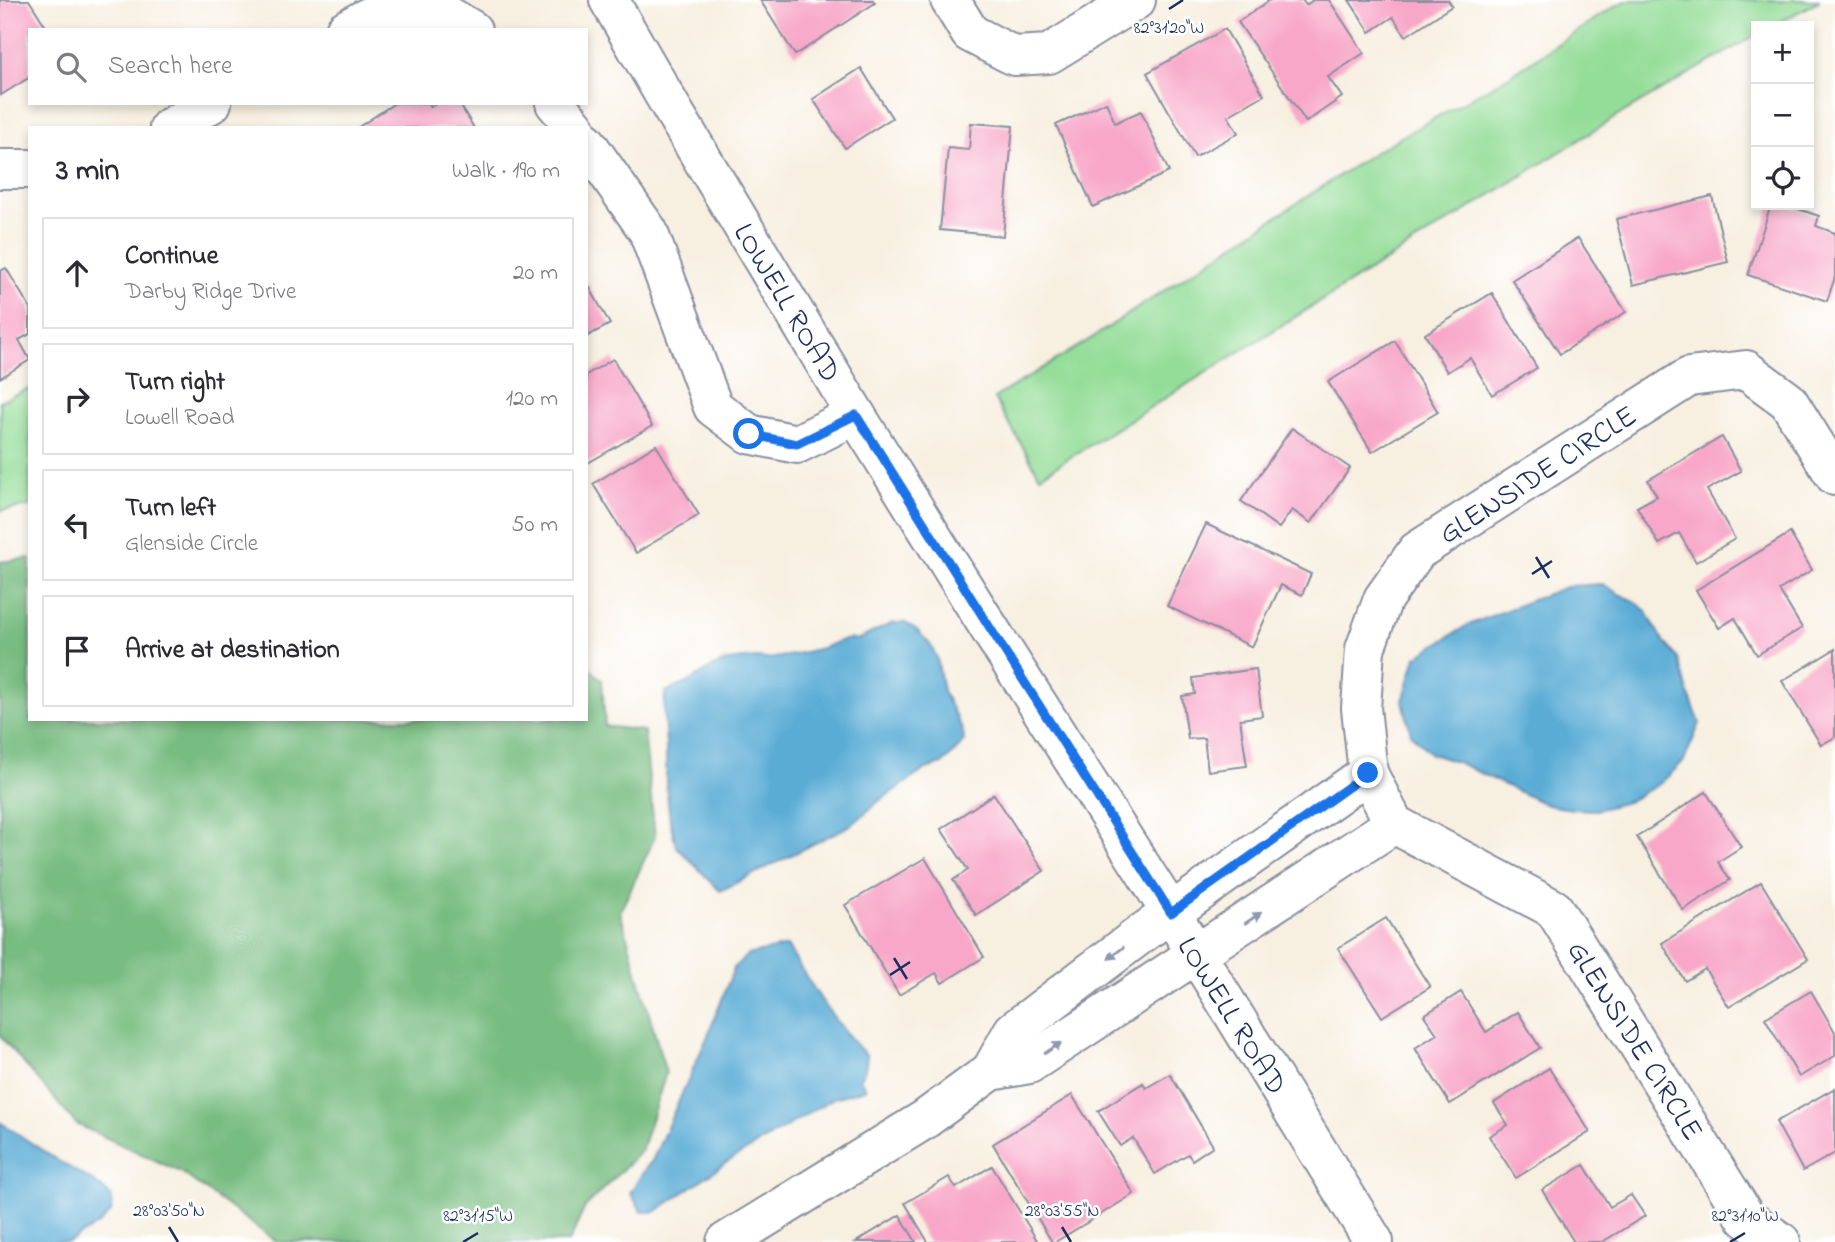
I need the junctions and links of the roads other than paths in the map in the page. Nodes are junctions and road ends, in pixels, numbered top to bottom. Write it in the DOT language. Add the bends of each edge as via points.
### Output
graph roads {
  1 [pos="609,0"];
  2 [pos="950,0"];
  3 [pos="1136,0"];
  4 [pos="349,28"];
  5 [pos="469,28"];
  6 [pos="209,105"];
  7 [pos="557,105"];
  8 [pos="172,126"];
  9 [pos="574,126"];
  10 [pos="588,145"];
  11 [pos="0,169"];
  12 [pos="28,169"];
  13 [pos="856,415"];
  14 [pos="1835,476"];
  15 [pos="1368,773"];
  16 [pos="1394,824"];
  17 [pos="1171,913"];
  18 [pos="1196,955"];
  19 [pos="1064,994"];
  20 [pos="1087,1026"];
  21 [pos="991,1071"];
  22 [pos="726,1242"];
  23 [pos="1374,1242"];
  24 [pos="1781,1242"];
  1 -- 13 [label="street, LOWELL ROAD"];
  2 -- 3 [label="street" via="970,33 1014,56 1049,54"];
  4 -- 5 [label="street" via="374,14 447,15"];
  6 -- 8 [label="street"];
  7 -- 9 [label="street"];
  10 -- 13 [label="street" via="649,231 713,407 749,434 797,444"];
  11 -- 12 [label="street"];
  13 -- 17 [label="street, LOWELL ROAD"];
  14 -- 15 [label="street, GLENSIDE CIRCLE" via="1788,401 1746,370 1689,377 1677,384 1417,551 1383,599 1365,649 1361,708"];
  15 -- 16 [label="street, GLENSIDE CIRCLE"];
  15 -- 17 [label="street"];
  18 -- 16 [label="street, one-way"];
  16 -- 24 [label="street, GLENSIDE CIRCLE" via="1554,909 1746,1218"];
  17 -- 18 [label="street, LOWELL ROAD"];
  17 -- 19 [label="street, one-way"];
  18 -- 20 [label="street"];
  18 -- 23 [label="street, LOWELL ROAD"];
  19 -- 20 [label="street"];
  19 -- 21 [label="street" via="1013,1031"];
  21 -- 20 [label="street, one-way" via="1029,1063"];
  21 -- 22 [label="street" via="924,1120"];
}
